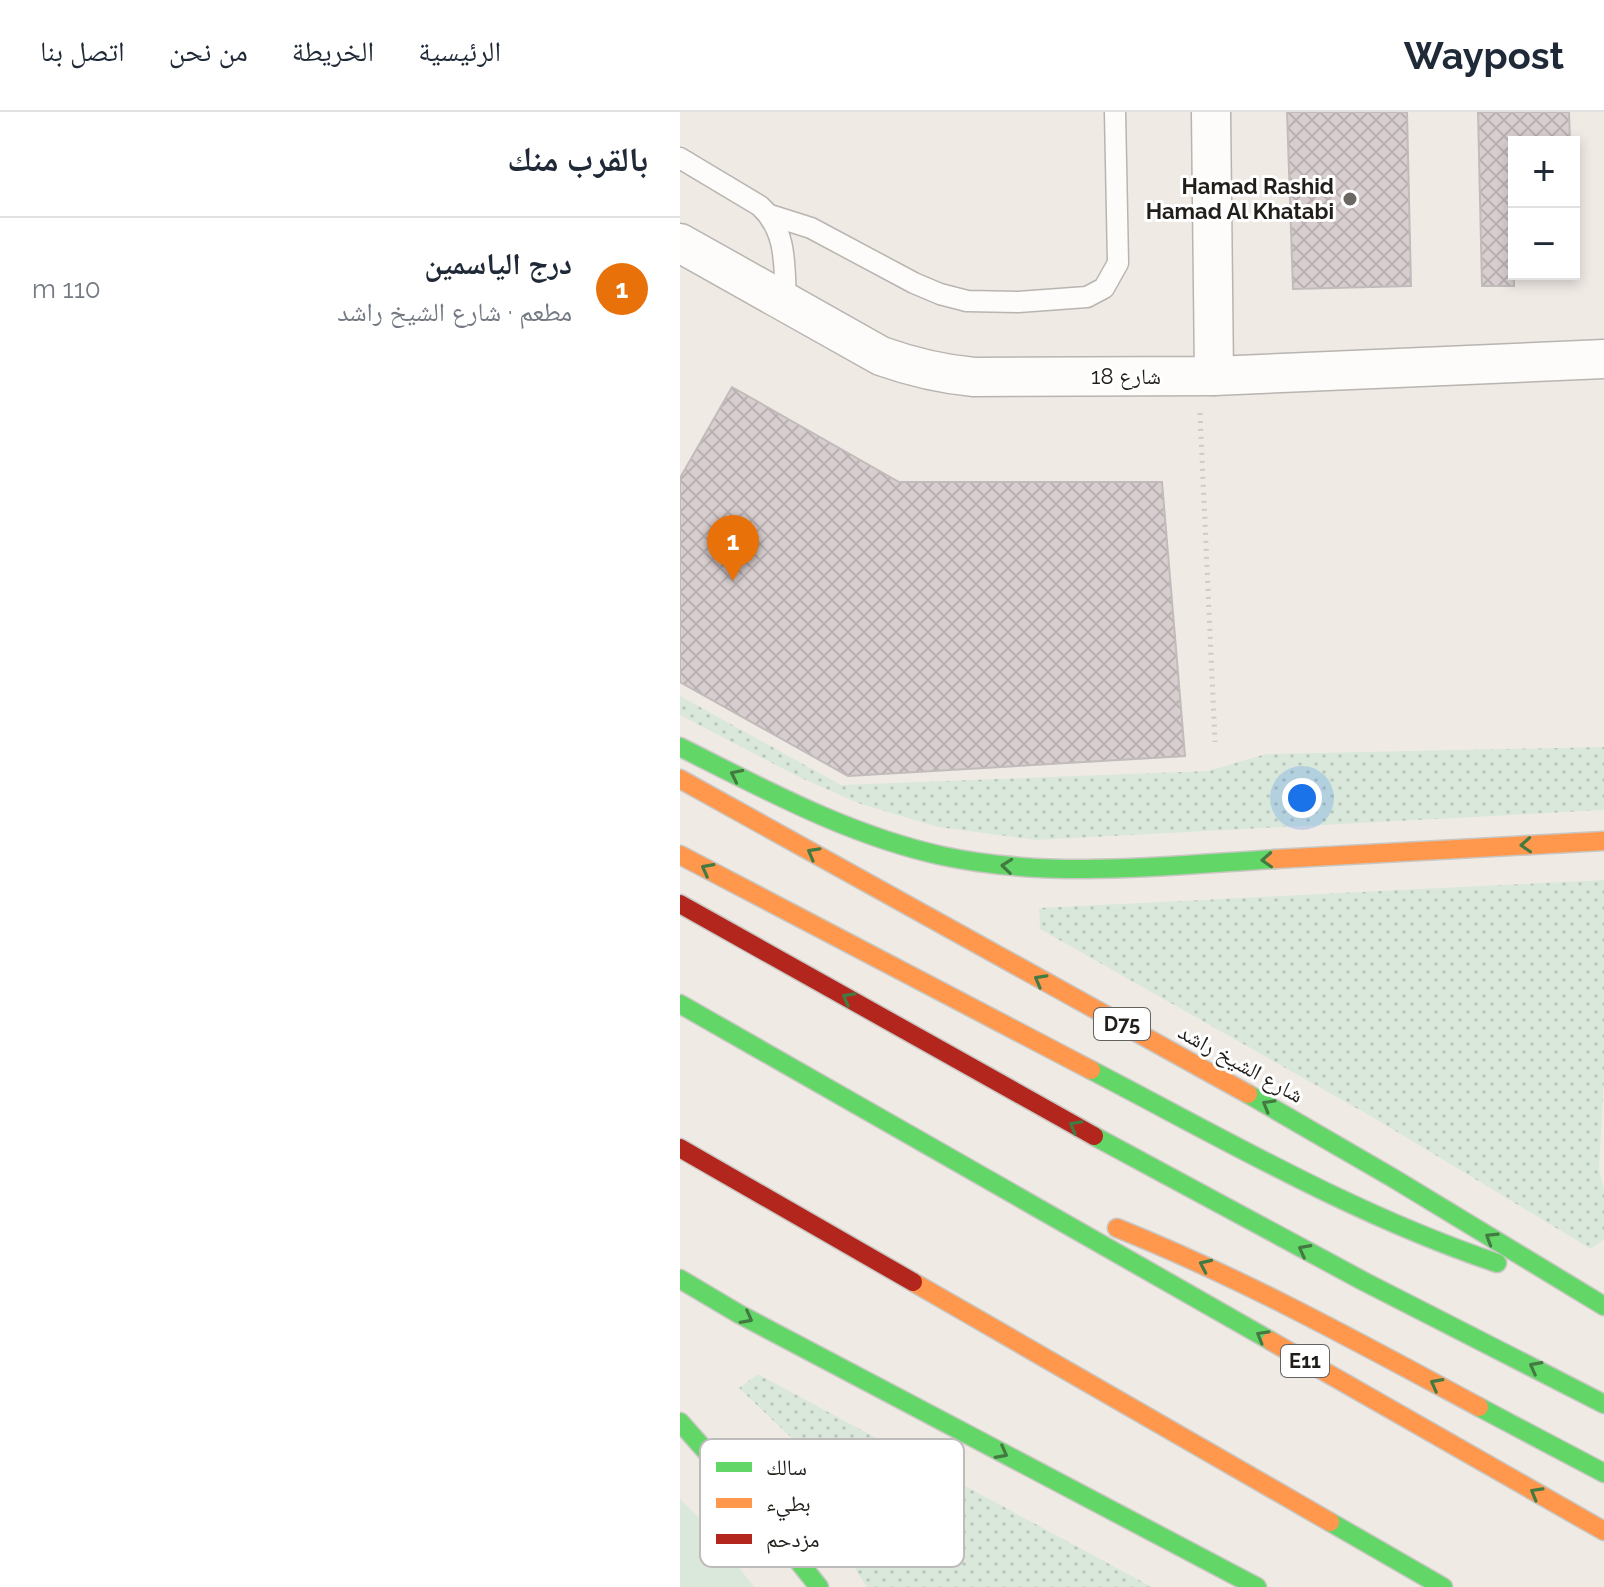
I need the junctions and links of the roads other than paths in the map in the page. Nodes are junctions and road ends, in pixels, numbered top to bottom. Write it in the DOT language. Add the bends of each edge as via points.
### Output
graph roads {
  1 [pos="1115,112"];
  2 [pos="1211,112"];
  3 [pos="680,158"];
  4 [pos="770,215"];
  5 [pos="680,243"];
  6 [pos="786,303"];
  7 [pos="1604,359"];
  8 [pos="1207,390"];
  9 [pos="680,747"];
  10 [pos="680,779"];
  11 [pos="1604,841"];
  12 [pos="680,855"];
  13 [pos="680,904"];
  14 [pos="680,1004"];
  15 [pos="680,1148"];
  16 [pos="1005,1190"];
  17 [pos="680,1279"];
  18 [pos="1558,1279"];
  19 [pos="1604,1306"];
  20 [pos="1604,1404"];
  21 [pos="680,1422"];
  22 [pos="700,1444"];
  23 [pos="1604,1473"];
  24 [pos="1604,1531"];
  25 [pos="804,1567"];
  26 [pos="819,1587"];
  27 [pos="1257,1587"];
  28 [pos="1443,1587"];
  1 -- 4 [label="lane" via="1118,263 1104,288 1087,297 967,301 914,283 811,228"];
  2 -- 8 [label="street"];
  3 -- 4 [label="lane"];
  4 -- 6 [label="lane" via="781,236"];
  5 -- 6 [label="street, شارع 18"];
  6 -- 8 [label="street, شارع 18" via="881,356 943,374"];
  7 -- 8 [label="street, شارع 18"];
  11 -- 9 [label="highway, one-way" via="1124,868 1032,868 941,855 885,840 780,797"];
  18 -- 10 [label="highway, شارع الشيخ راشد / D75, one-way" via="1222,1079"];
  18 -- 12 [label="highway, one-way" via="1436,1242 1363,1211"];
  20 -- 13 [label="highway, one-way" via="1163,1175"];
  14 -- 16 [label="highway, E11"];
  15 -- 28 [label="highway"];
  23 -- 16 [label="highway, one-way" via="1236,1279 1122,1229"];
  24 -- 16 [label="highway, E11, one-way"];
  17 -- 27 [label="highway, one-way"];
  18 -- 19 [label="highway, شارع الشيخ راشد / D75"];
  21 -- 22 [label="highway"];
  25 -- 26 [label="highway"];
}
